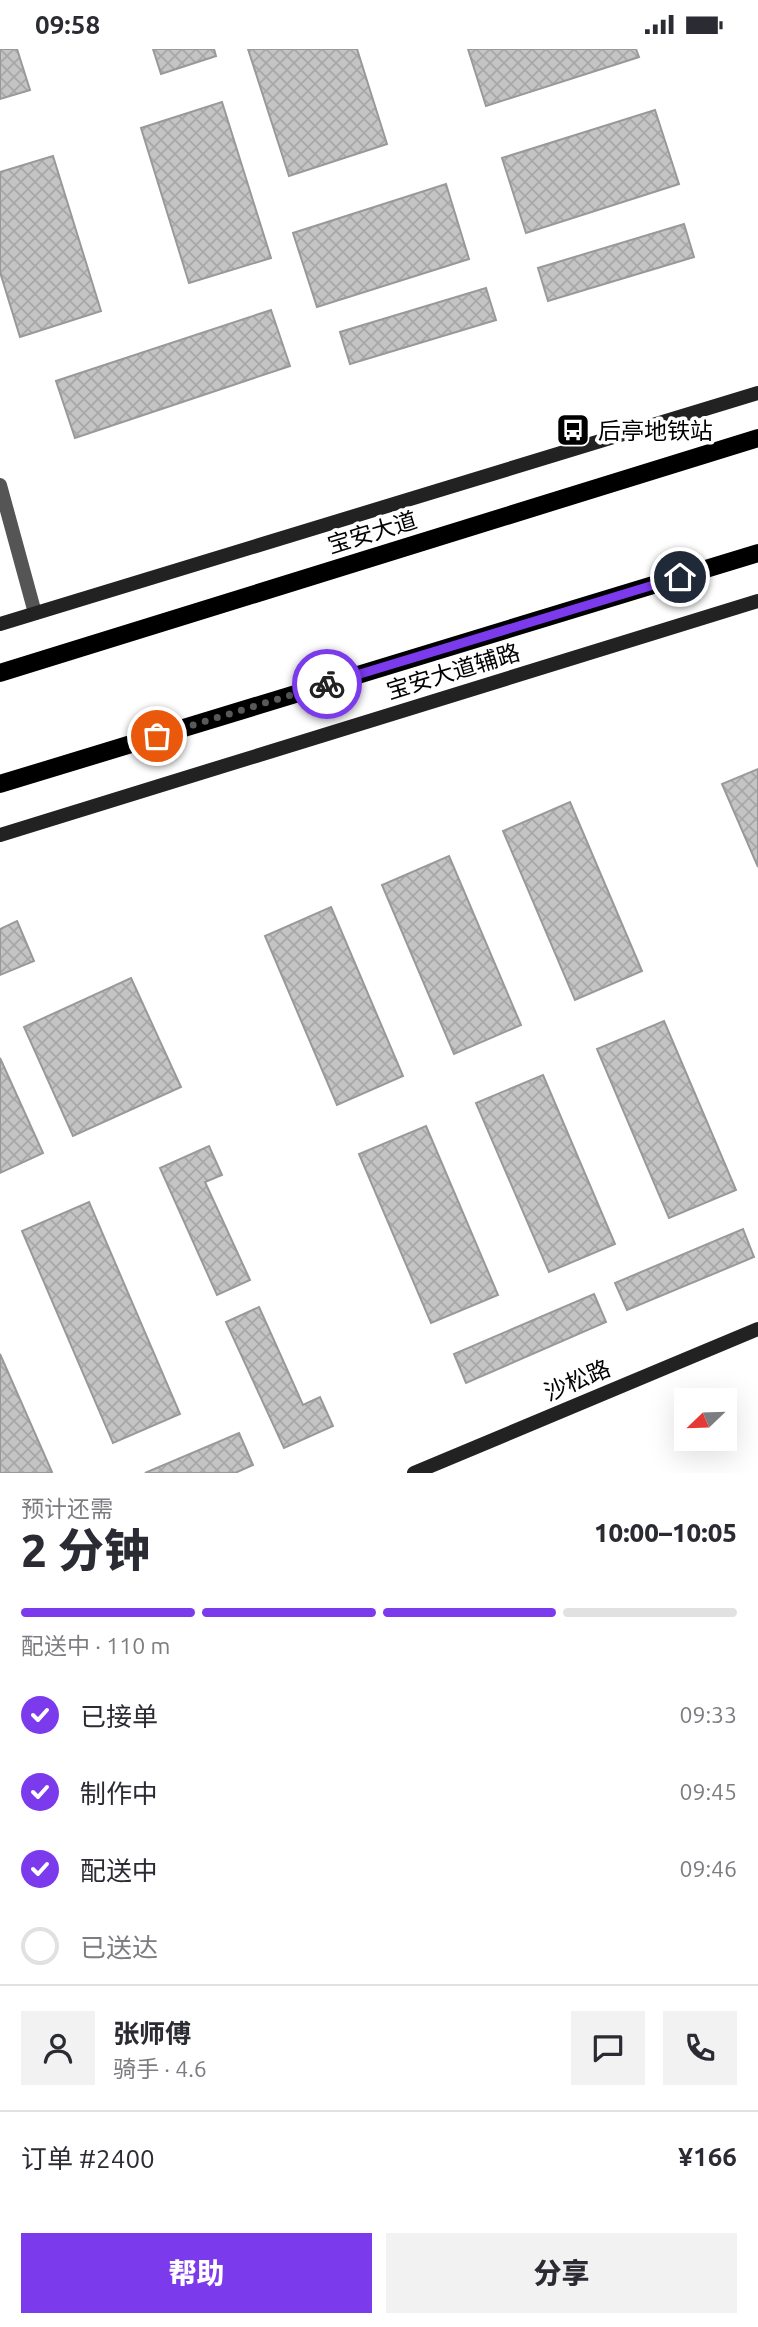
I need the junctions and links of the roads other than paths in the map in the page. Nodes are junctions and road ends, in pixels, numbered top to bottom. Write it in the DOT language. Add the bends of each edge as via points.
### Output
graph roads {
  1 [pos="758,393"];
  2 [pos="758,438"];
  3 [pos="0,485"];
  4 [pos="758,553"];
  5 [pos="758,601"];
  6 [pos="35,613"];
  7 [pos="0,624"];
  8 [pos="0,673"];
  9 [pos="0,784"];
  10 [pos="0,835"];
  11 [pos="758,1329"];
  12 [pos="436,1469"];
  13 [pos="414,1473"];
  1 -- 6 [label="main road"];
  2 -- 8 [label="main road, 宝安大道"];
  3 -- 6 [label="street"];
  4 -- 9 [label="main road"];
  5 -- 10 [label="main road, 宝安大道辅路"];
  6 -- 7 [label="main road"];
  11 -- 12 [label="main road, 沙松路"];
  12 -- 13 [label="main road, 沙松路"];
}
